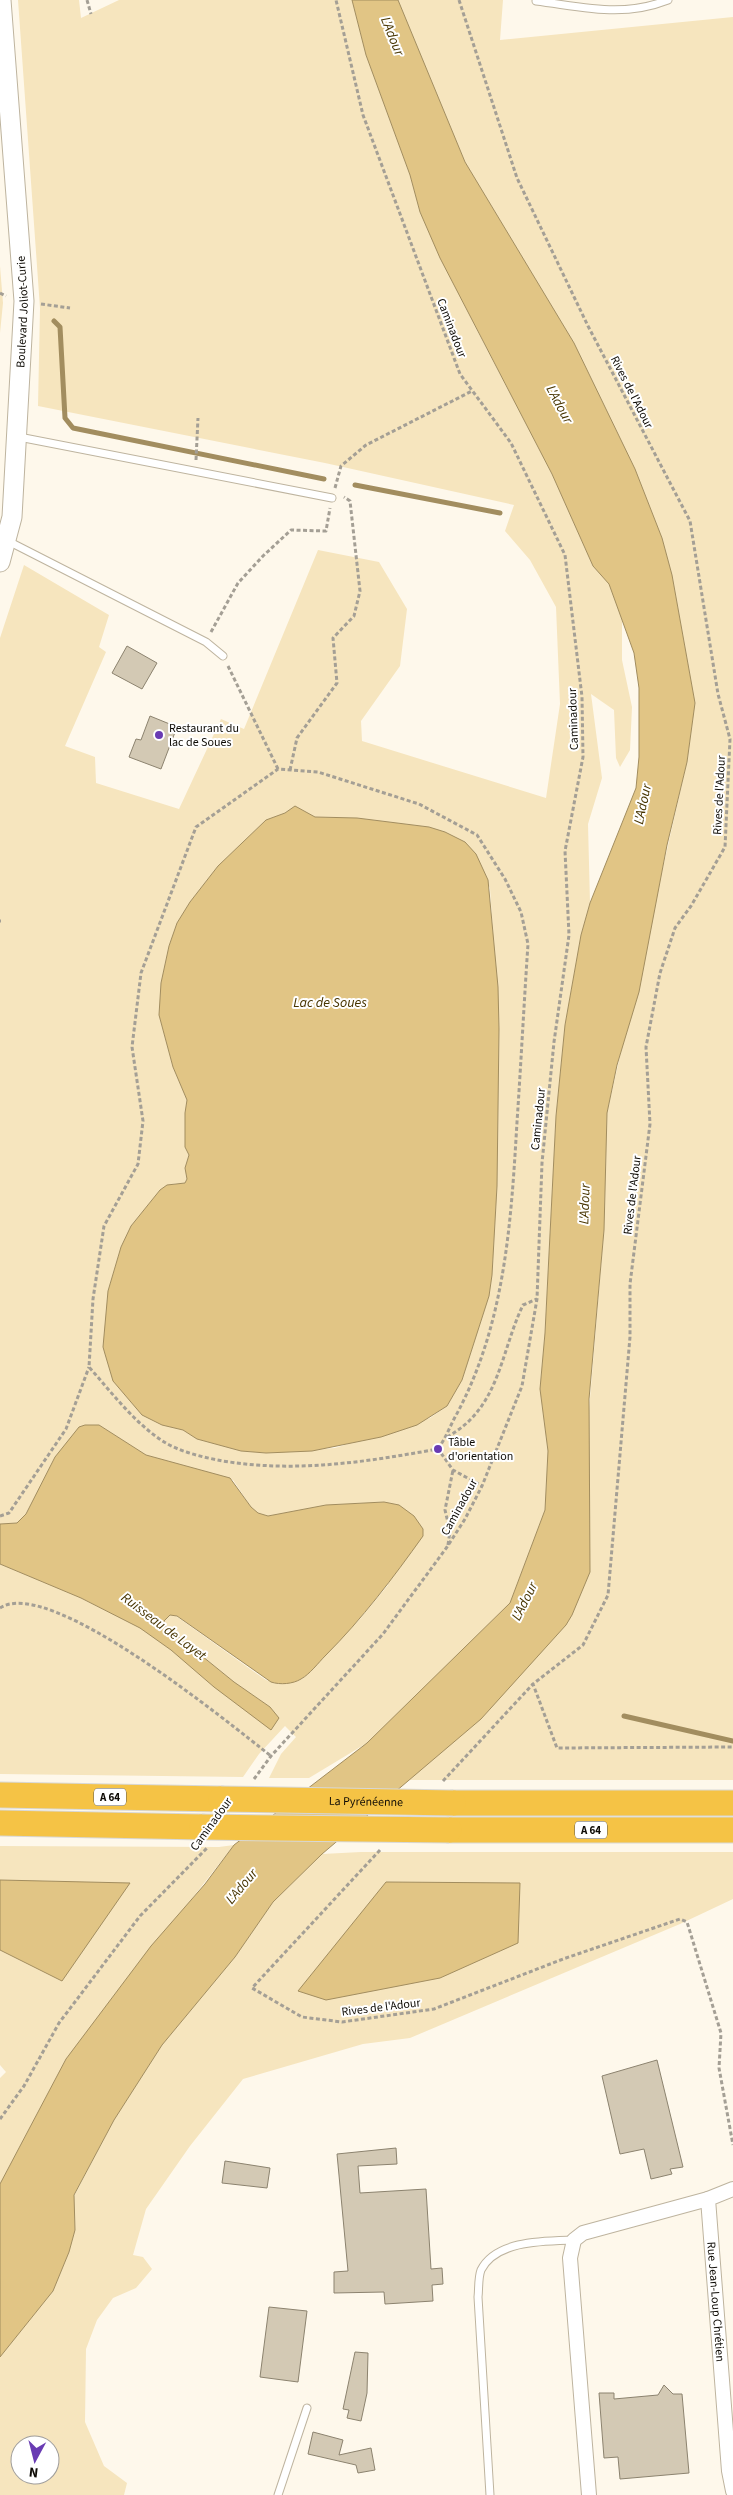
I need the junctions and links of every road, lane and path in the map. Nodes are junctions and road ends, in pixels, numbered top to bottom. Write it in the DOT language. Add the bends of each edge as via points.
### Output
graph roads {
  1 [pos="1,0"];
  2 [pos="87,0"];
  3 [pos="336,0"];
  4 [pos="459,0"];
  5 [pos="668,0"];
  6 [pos="536,1"];
  7 [pos="91,14"];
  8 [pos="198,418"];
  9 [pos="16,436"];
  10 [pos="197,456"];
  11 [pos="334,489"];
  12 [pos="332,498"];
  13 [pos="6,540"];
  14 [pos="0,562"];
  15 [pos="223,656"];
  16 [pos="278,768"];
  17 [pos="290,770"];
  18 [pos="537,1299"];
  19 [pos="90,1367"];
  20 [pos="447,1437"];
  21 [pos="438,1449"];
  22 [pos="453,1470"];
  23 [pos="482,1486"];
  24 [pos="0,1516"];
  25 [pos="447,1547"];
  26 [pos="0,1608"];
  27 [pos="533,1684"];
  28 [pos="733,1747"];
  29 [pos="271,1756"];
  30 [pos="252,1782"];
  31 [pos="446,1794"];
  32 [pos="0,1795"];
  33 [pos="733,1803"];
  34 [pos="0,1823"];
  35 [pos="733,1830"];
  36 [pos="206,1835"];
  37 [pos="386,1844"];
  38 [pos="0,2119"];
  39 [pos="733,2145"];
  40 [pos="733,2189"];
  41 [pos="708,2199"];
  42 [pos="574,2240"];
  43 [pos="307,2408"];
  44 [pos="732,2482"];
  45 [pos="278,2495"];
  46 [pos="490,2495"];
  47 [pos="589,2495"];
  1 -- 9 [label="main road, Boulevard Joliot-Curie" via="24,301"];
  2 -- 7 [label="path"];
  3 -- 18 [label="path, Caminadour" via="363,115 460,374 511,443 564,555 582,696 583,757 565,851 569,935 542,1163"];
  4 -- 27 [label="path, Rives de l'Adour" via="517,178 588,326 690,521 718,694 730,739 725,848 691,906 674,928 660,972 646,1047 650,1124 630,1284 630,1337 608,1595 583,1645"];
  5 -- 6 [label="lane" via="619,12"];
  8 -- 10 [label="path"];
  9 -- 12 [label="lane"];
  9 -- 13 [label="main road, Boulevard Joliot-Curie" via="12,517"];
  11 -- 17 [label="path" via="350,501 360,590 354,616 333,638 337,682 297,738"];
  13 -- 14 [label="main road, Boulevard Joliot-Curie"];
  13 -- 15 [label="lane" via="206,642"];
  15 -- 16 [label="path"];
  16 -- 17 [label="path"];
  16 -- 19 [label="path" via="196,826 141,973 132,1047 143,1121 138,1164 104,1226 93,1299"];
  17 -- 20 [label="path" via="318,772 420,804 477,835 521,912 528,944 511,1222 499,1298 482,1358"];
  18 -- 20 [label="path" via="523,1305 495,1383 476,1416"];
  18 -- 23 [label="path, Caminadour" via="522,1386"];
  19 -- 21 [label="path" via="138,1423 163,1442 200,1457 290,1468 360,1463"];
  19 -- 24 [label="path" via="66,1429 9,1513"];
  20 -- 21 [label="path"];
  21 -- 22 [label="path"];
  22 -- 23 [label="path"];
  22 -- 25 [label="path" via="445,1510 450,1531"];
  23 -- 25 [label="path, Caminadour"];
  25 -- 29 [label="path, Caminadour" via="383,1634"];
  26 -- 29 [label="path" via="6,1604 27,1604 58,1612 109,1638"];
  27 -- 28 [label="path" via="557,1748"];
  27 -- 31 [label="path, Rives de l'Adour"];
  29 -- 30 [label="path, Caminadour"];
  31 -- 32 [label="highway, La Pyrénéenne / A 64, bridge" via="221,1799"];
  31 -- 33 [label="highway, La Pyrénéenne / A 64"];
  34 -- 36 [label="highway, A 64"];
  35 -- 36 [label="highway, A 64, bridge" via="449,1830"];
  36 -- 38 [label="path, Caminadour" via="59,2024 24,2086"];
  37 -- 39 [label="path, Rives de l'Adour" via="252,1988 302,2017 342,2022 434,2009 563,1959 680,1919 687,1922 721,2033 719,2068"];
  40 -- 41 [label="street"];
  41 -- 42 [label="street" via="583,2232"];
  41 -- 44 [label="street, Rue Jean-Loup Chrétien"];
  42 -- 46 [label="lane" via="518,2246 493,2255 480,2273 478,2298"];
  42 -- 47 [label="street" via="570,2258"];
  43 -- 45 [label="lane"];
}
